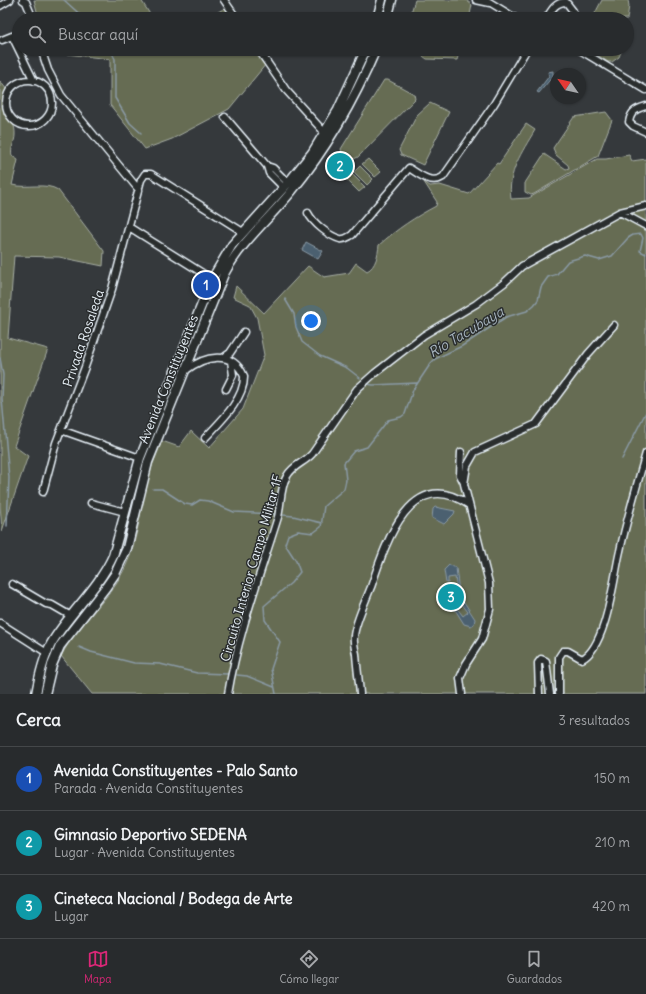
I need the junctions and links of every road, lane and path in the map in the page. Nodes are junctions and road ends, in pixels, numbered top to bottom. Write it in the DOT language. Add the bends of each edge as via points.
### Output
graph roads {
  1 [pos="10,0"];
  2 [pos="23,0"];
  3 [pos="224,0"];
  4 [pos="382,0"];
  5 [pos="392,0"];
  6 [pos="476,0"];
  7 [pos="488,1"];
  8 [pos="0,6"];
  9 [pos="30,12"];
  10 [pos="232,12"];
  11 [pos="379,12"];
  12 [pos="389,12"];
  13 [pos="506,12"];
  14 [pos="550,12"];
  15 [pos="573,12"];
  16 [pos="12,36"];
  17 [pos="2,40"];
  18 [pos="22,56"];
  19 [pos="43,56"];
  20 [pos="263,56"];
  21 [pos="363,56"];
  22 [pos="373,56"];
  23 [pos="523,56"];
  24 [pos="590,56"];
  25 [pos="34,81"];
  26 [pos="646,90"];
  27 [pos="61,95"];
  28 [pos="51,101"];
  29 [pos="646,106"];
  30 [pos="225,117"];
  31 [pos="646,132"];
  32 [pos="325,133"];
  33 [pos="286,185"];
  34 [pos="139,190"];
  35 [pos="646,206"];
  36 [pos="620,212"];
  37 [pos="308,214"];
  38 [pos="646,226"];
  39 [pos="129,227"];
  40 [pos="243,232"];
  41 [pos="212,279"];
  42 [pos="614,325"];
  43 [pos="244,332"];
  44 [pos="193,349"];
  45 [pos="222,358"];
  46 [pos="204,359"];
  47 [pos="231,361"];
  48 [pos="184,372"];
  49 [pos="226,389"];
  50 [pos="61,430"];
  51 [pos="206,438"];
  52 [pos="461,452"];
  53 [pos="646,452"];
  54 [pos="140,458"];
  55 [pos="464,484"];
  56 [pos="42,492"];
  57 [pos="91,503"];
  58 [pos="469,505"];
  59 [pos="125,512"];
  60 [pos="12,584"];
  61 [pos="71,616"];
  62 [pos="0,623"];
  63 [pos="47,653"];
  64 [pos="36,694"];
  65 [pos="45,694"];
  66 [pos="228,694"];
  67 [pos="360,694"];
  68 [pos="462,694"];
  69 [pos="539,694"];
  70 [pos="550,694"];
  71 [pos="559,694"];
  1 -- 8 [label="street"];
  2 -- 9 [label="street"];
  3 -- 10 [label="street"];
  4 -- 11 [label="highway"];
  5 -- 12 [label="highway"];
  6 -- 7 [label="street"];
  7 -- 13 [label="street"];
  14 -- 15 [label="street" via="555,5 566,2"];
  16 -- 17 [label="street"];
  18 -- 25 [label="street"];
  19 -- 27 [label="street"];
  20 -- 32 [label="street" via="286,90"];
  21 -- 32 [label="highway, Avenida Constituyentes" via="351,85"];
  22 -- 44 [label="highway, Avenida Constituyentes" via="354,97 327,144 228,265"];
  23 -- 37 [label="street" via="494,104 443,177 432,181 409,168 352,235 345,239 339,239 328,232 311,220"];
  24 -- 26 [label="street"];
  25 -- 28 [label="street" via="46,88"];
  25 -- 28 [label="street" via="20,82 10,91 6,105 12,118 24,125 38,124 48,114"];
  27 -- 28 [label="street"];
  27 -- 34 [label="street"];
  29 -- 31 [label="street" via="636,109 628,122"];
  30 -- 33 [label="street"];
  32 -- 33 [label="highway, Avenida Constituyentes"];
  33 -- 40 [label="highway, Avenida Constituyentes"];
  34 -- 39 [label="street, Privada Rosaleda"];
  34 -- 40 [label="street, Privada Rosaleda" via="145,174 151,174"];
  35 -- 36 [label="street, Circuito Interior Campo Militar 1F"];
  36 -- 38 [label="street"];
  36 -- 66 [label="street, Circuito Interior Campo Militar 1F" via="522,266 476,304 424,335 357,389 306,461 292,469 286,478 279,512 247,618"];
  39 -- 41 [label="street"];
  39 -- 50 [label="street, Privada Rosaleda" via="112,289"];
  40 -- 41 [label="highway, Avenida Constituyentes"];
  41 -- 54 [label="highway, Avenida Constituyentes"];
  42 -- 55 [label="street" via="588,354 536,424 476,452 467,466"];
  43 -- 45 [label="street" via="230,353"];
  44 -- 46 [label="street"];
  44 -- 48 [label="highway, Avenida Constituyentes"];
  45 -- 46 [label="street"];
  45 -- 47 [label="street"];
  46 -- 48 [label="street"];
  47 -- 49 [label="street" via="233,375"];
  47 -- 51 [label="street" via="243,373 243,389"];
  48 -- 65 [label="highway, Avenida Constituyentes" via="148,462 122,561 106,587 60,646"];
  50 -- 54 [label="street"];
  50 -- 56 [label="street, Privada Rosaleda"];
  52 -- 55 [label="street" via="460,475"];
  53 -- 71 [label="street" via="620,551 610,607 588,656 582,659 563,651 559,657"];
  54 -- 59 [label="highway, Avenida Constituyentes"];
  55 -- 58 [label="street"];
  57 -- 59 [label="street"];
  58 -- 67 [label="street" via="457,496 426,495 404,513 386,542 354,636"];
  58 -- 68 [label="street" via="489,583 490,609 482,639 460,678"];
  59 -- 61 [label="highway, Avenida Constituyentes" via="118,542 107,570"];
  60 -- 61 [label="street"];
  61 -- 63 [label="highway, Avenida Constituyentes"];
  62 -- 63 [label="street"];
  63 -- 64 [label="highway, Avenida Constituyentes"];
  69 -- 70 [label="street" via="538,663 541,659 546,661"];
}
